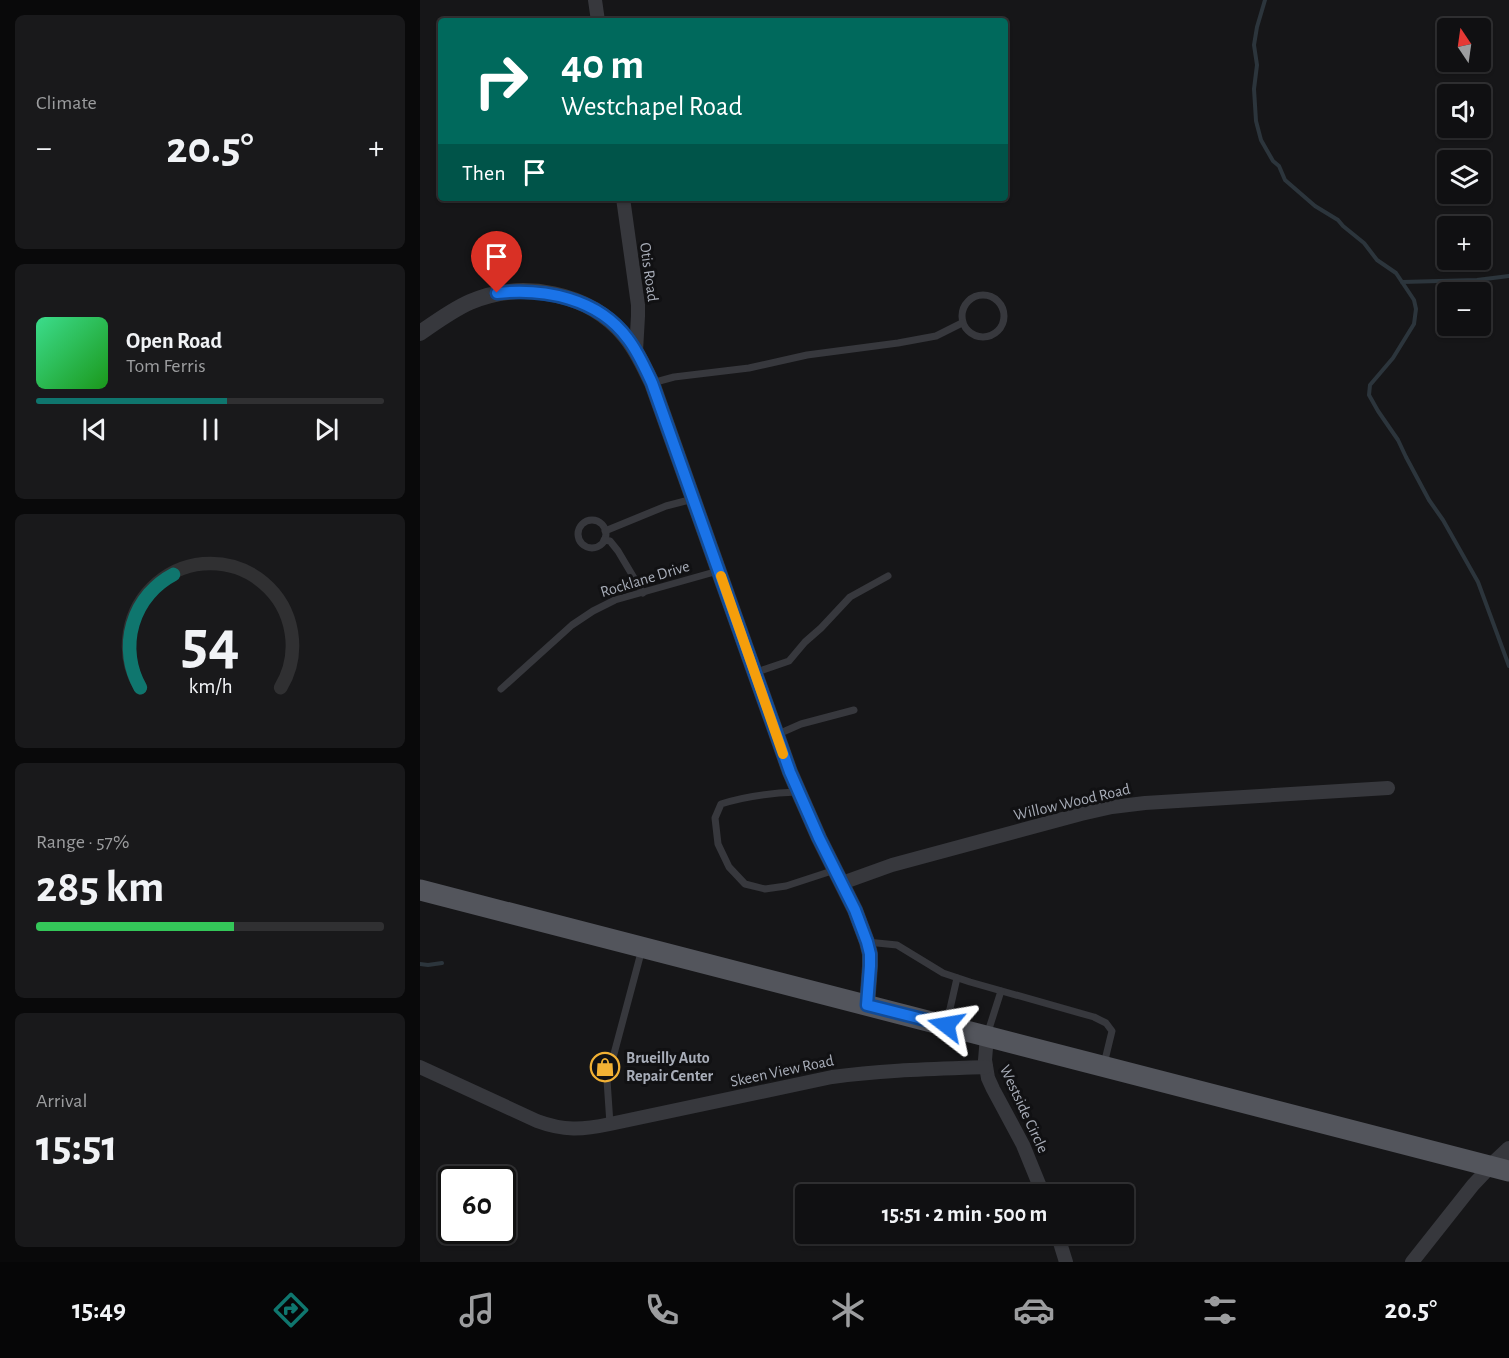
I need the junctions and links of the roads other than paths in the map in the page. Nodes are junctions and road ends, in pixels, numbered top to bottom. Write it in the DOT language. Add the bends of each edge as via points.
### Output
graph roads {
  1 [pos="596,0"];
  2 [pos="598,18"];
  3 [pos="623,201"];
  4 [pos="962,323"];
  5 [pos="420,333"];
  6 [pos="636,351"];
  7 [pos="652,383"];
  8 [pos="693,499"];
  9 [pos="605,531"];
  10 [pos="604,540"];
  11 [pos="719,571"];
  12 [pos="888,576"];
  13 [pos="643,593"];
  14 [pos="754,673"];
  15 [pos="501,689"];
  16 [pos="854,710"];
  17 [pos="776,735"];
  18 [pos="1388,788"];
  19 [pos="799,792"];
  20 [pos="838,876"];
  21 [pos="420,890"];
  22 [pos="867,942"];
  23 [pos="642,947"];
  24 [pos="957,978"];
  25 [pos="1002,992"];
  26 [pos="867,1005"];
  27 [pos="946,1025"];
  28 [pos="987,1036"];
  29 [pos="1104,1066"];
  30 [pos="420,1067"];
  31 [pos="986,1067"];
  32 [pos="610,1124"];
  33 [pos="1509,1149"];
  34 [pos="1500,1169"];
  35 [pos="1039,1184"];
  36 [pos="1060,1244"];
  37 [pos="1065,1262"];
  38 [pos="1412,1262"];
  1 -- 2 [label="street"];
  3 -- 6 [label="street, Otis Road" via="638,305"];
  4 -- 4 [label="lane" via="962,310 976,296 995,299 1003,310 1002,324 993,335 978,337"];
  4 -- 7 [label="lane" via="936,336"];
  5 -- 6 [label="street" via="454,310 483,297 543,292 575,300 603,315"];
  6 -- 7 [label="street"];
  7 -- 8 [label="street"];
  8 -- 9 [label="lane"];
  8 -- 11 [label="street"];
  9 -- 10 [label="lane"];
  9 -- 10 [label="lane" via="592,520 579,530 579,539 589,547"];
  10 -- 13 [label="lane" via="618,551"];
  11 -- 13 [label="lane, Rocklane Drive"];
  11 -- 14 [label="street"];
  12 -- 14 [label="lane" via="850,597 789,661"];
  13 -- 15 [label="lane, Rocklane Drive" via="615,600 572,625"];
  14 -- 17 [label="street"];
  16 -- 17 [label="lane"];
  17 -- 19 [label="street"];
  18 -- 20 [label="street, Willow Wood Road" via="1112,807"];
  19 -- 20 [label="street"];
  19 -- 20 [label="lane" via="742,797 721,804 715,818 718,844 729,867 745,884 765,889"];
  20 -- 22 [label="street"];
  21 -- 23 [label="main road"];
  22 -- 24 [label="lane" via="897,945"];
  22 -- 26 [label="street"];
  23 -- 26 [label="main road"];
  23 -- 32 [label="lane" via="607,1080"];
  24 -- 25 [label="lane"];
  24 -- 27 [label="lane"];
  25 -- 28 [label="lane"];
  25 -- 29 [label="lane" via="1106,1023 1112,1032"];
  26 -- 27 [label="main road"];
  27 -- 28 [label="main road"];
  28 -- 29 [label="main road"];
  28 -- 31 [label="street, Westside Circle"];
  29 -- 34 [label="main road"];
  30 -- 32 [label="street, Skeen View Road" via="551,1126 579,1130"];
  31 -- 32 [label="street, Skeen View Road" via="832,1077"];
  31 -- 35 [label="street, Westside Circle"];
  33 -- 34 [label="street"];
  34 -- 38 [label="street" via="1473,1185"];
  36 -- 37 [label="street"];
}
